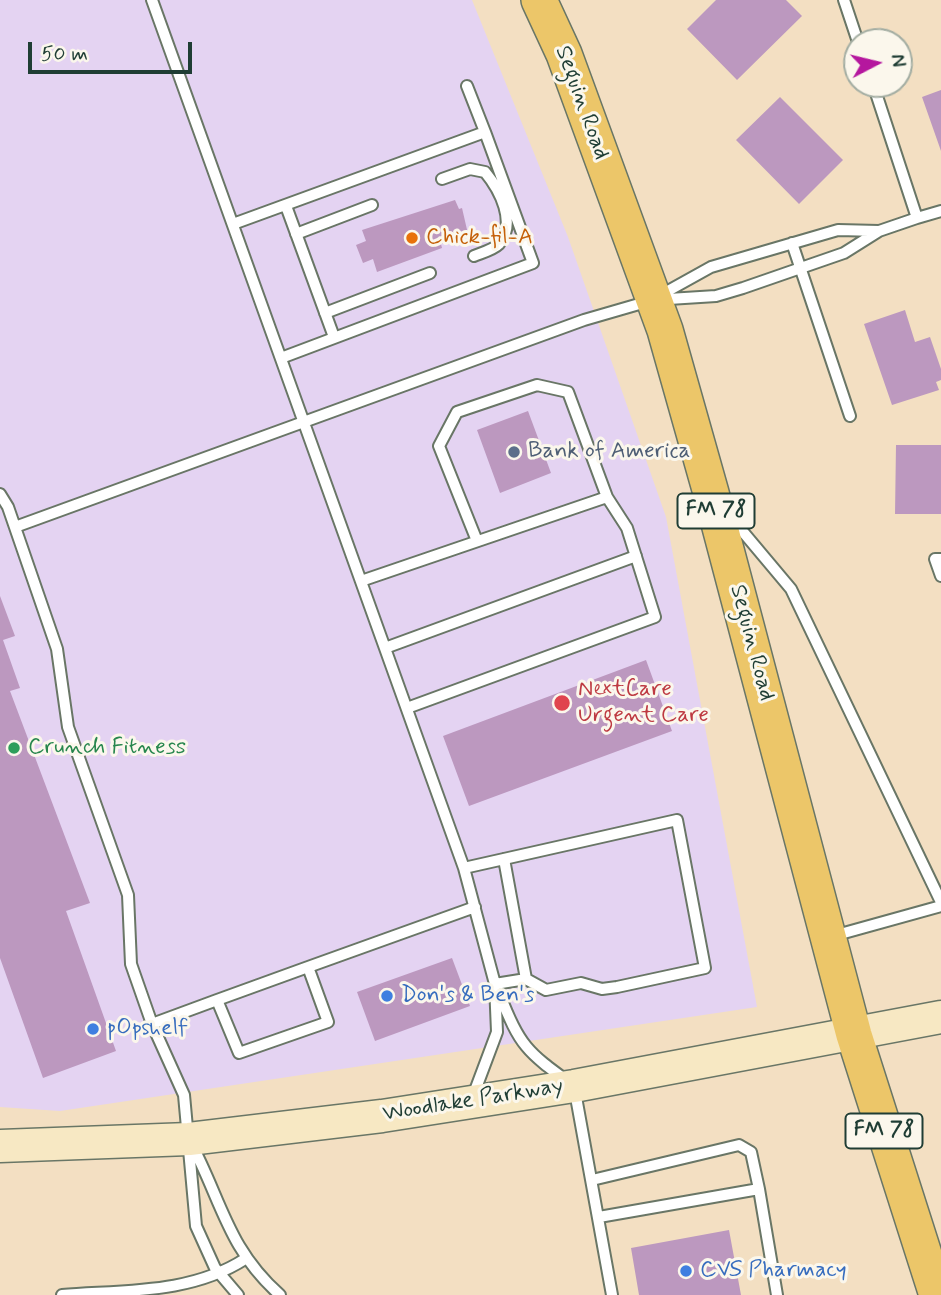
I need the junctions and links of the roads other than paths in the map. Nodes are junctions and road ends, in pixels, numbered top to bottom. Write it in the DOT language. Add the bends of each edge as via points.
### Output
graph roads {
  1 [pos="152,0"];
  2 [pos="539,0"];
  3 [pos="844,0"];
  4 [pos="853,28"];
  5 [pos="467,86"];
  6 [pos="878,98"];
  7 [pos="485,132"];
  8 [pos="442,179"];
  9 [pos="372,205"];
  10 [pos="286,206"];
  11 [pos="941,211"];
  12 [pos="917,218"];
  13 [pos="233,224"];
  14 [pos="879,230"];
  15 [pos="296,234"];
  16 [pos="792,243"];
  17 [pos="474,257"];
  18 [pos="801,270"];
  19 [pos="430,273"];
  20 [pos="653,300"];
  21 [pos="325,313"];
  22 [pos="334,337"];
  23 [pos="281,358"];
  24 [pos="850,415"];
  25 [pos="304,422"];
  26 [pos="711,493"];
  27 [pos="0,494"];
  28 [pos="607,496"];
  29 [pos="15,527"];
  30 [pos="477,541"];
  31 [pos="636,556"];
  32 [pos="941,559"];
  33 [pos="941,576"];
  34 [pos="361,581"];
  35 [pos="385,648"];
  36 [pos="407,708"];
  37 [pos="504,859"];
  38 [pos="464,868"];
  39 [pos="941,904"];
  40 [pos="475,907"];
  41 [pos="828,938"];
  42 [pos="308,967"];
  43 [pos="526,979"];
  44 [pos="495,984"];
  45 [pos="217,1000"];
  46 [pos="941,1017"];
  47 [pos="152,1024"];
  48 [pos="854,1035"];
  49 [pos="574,1086"];
  50 [pos="471,1102"];
  51 [pos="189,1139"];
  52 [pos="0,1146"];
  53 [pos="592,1180"];
  54 [pos="759,1189"];
  55 [pos="599,1217"];
  56 [pos="245,1259"];
  57 [pos="221,1275"];
  58 [pos="185,1290"];
  59 [pos="62,1295"];
  60 [pos="238,1295"];
  61 [pos="280,1295"];
  62 [pos="612,1295"];
  63 [pos="777,1295"];
  64 [pos="937,1295"];
  1 -- 13 [label="lane"];
  2 -- 20 [label="main road, Seguin Road / FM 78" via="564,54"];
  3 -- 4 [label="lane"];
  5 -- 7 [label="lane"];
  6 -- 12 [label="lane"];
  7 -- 10 [label="lane"];
  7 -- 22 [label="lane" via="533,263"];
  8 -- 17 [label="lane" via="470,169 485,172 500,195 507,224 503,237 498,246"];
  9 -- 15 [label="lane"];
  10 -- 13 [label="lane"];
  10 -- 15 [label="lane"];
  11 -- 12 [label="lane"];
  12 -- 14 [label="lane"];
  13 -- 23 [label="lane"];
  14 -- 16 [label="lane" via="838,230"];
  14 -- 18 [label="lane" via="844,253"];
  15 -- 21 [label="lane"];
  16 -- 18 [label="lane"];
  16 -- 20 [label="lane" via="711,267"];
  18 -- 20 [label="lane" via="716,296"];
  18 -- 24 [label="lane"];
  19 -- 21 [label="lane"];
  20 -- 25 [label="lane" via="584,320"];
  20 -- 26 [label="main road, Seguin Road / FM 78"];
  21 -- 22 [label="lane"];
  22 -- 23 [label="lane"];
  23 -- 25 [label="lane"];
  25 -- 29 [label="lane"];
  25 -- 34 [label="lane"];
  26 -- 39 [label="lane" via="791,589"];
  26 -- 41 [label="main road, Seguin Road / FM 78"];
  27 -- 29 [label="lane"];
  28 -- 30 [label="lane"];
  28 -- 30 [label="lane" via="568,392 537,386 457,412 439,446"];
  28 -- 31 [label="lane" via="627,528"];
  29 -- 47 [label="lane" via="57,649 68,727 128,895 131,964"];
  30 -- 34 [label="lane"];
  31 -- 35 [label="lane"];
  31 -- 36 [label="lane" via="655,617"];
  32 -- 33 [label="lane" via="935,559"];
  34 -- 35 [label="lane"];
  35 -- 36 [label="lane"];
  36 -- 38 [label="lane"];
  37 -- 38 [label="lane"];
  37 -- 43 [label="lane"];
  37 -- 43 [label="lane" via="677,820 705,968 602,989 581,983 546,990"];
  38 -- 40 [label="lane"];
  39 -- 41 [label="lane"];
  40 -- 42 [label="lane"];
  40 -- 44 [label="lane"];
  41 -- 48 [label="main road, Seguin Road / FM 78"];
  42 -- 45 [label="lane"];
  42 -- 45 [label="lane" via="328,1021 315,1026 239,1053"];
  43 -- 44 [label="lane"];
  44 -- 49 [label="lane" via="517,1038"];
  44 -- 50 [label="lane" via="497,1032"];
  45 -- 47 [label="lane"];
  46 -- 48 [label="street, Woodlake Parkway"];
  47 -- 51 [label="lane" via="184,1095"];
  48 -- 49 [label="street, Woodlake Parkway"];
  48 -- 64 [label="main road, Seguin Road / FM 78"];
  49 -- 50 [label="street, Woodlake Parkway"];
  49 -- 53 [label="lane"];
  50 -- 51 [label="street, Woodlake Parkway"];
  51 -- 52 [label="street, Woodlake Parkway"];
  51 -- 56 [label="lane"];
  51 -- 57 [label="lane" via="195,1226"];
  53 -- 54 [label="lane" via="739,1145 751,1152"];
  53 -- 55 [label="lane"];
  54 -- 55 [label="lane"];
  54 -- 63 [label="lane"];
  55 -- 62 [label="lane"];
  56 -- 57 [label="lane"];
  56 -- 61 [label="lane"];
  57 -- 58 [label="lane"];
  57 -- 60 [label="lane"];
  58 -- 59 [label="lane"];
}
